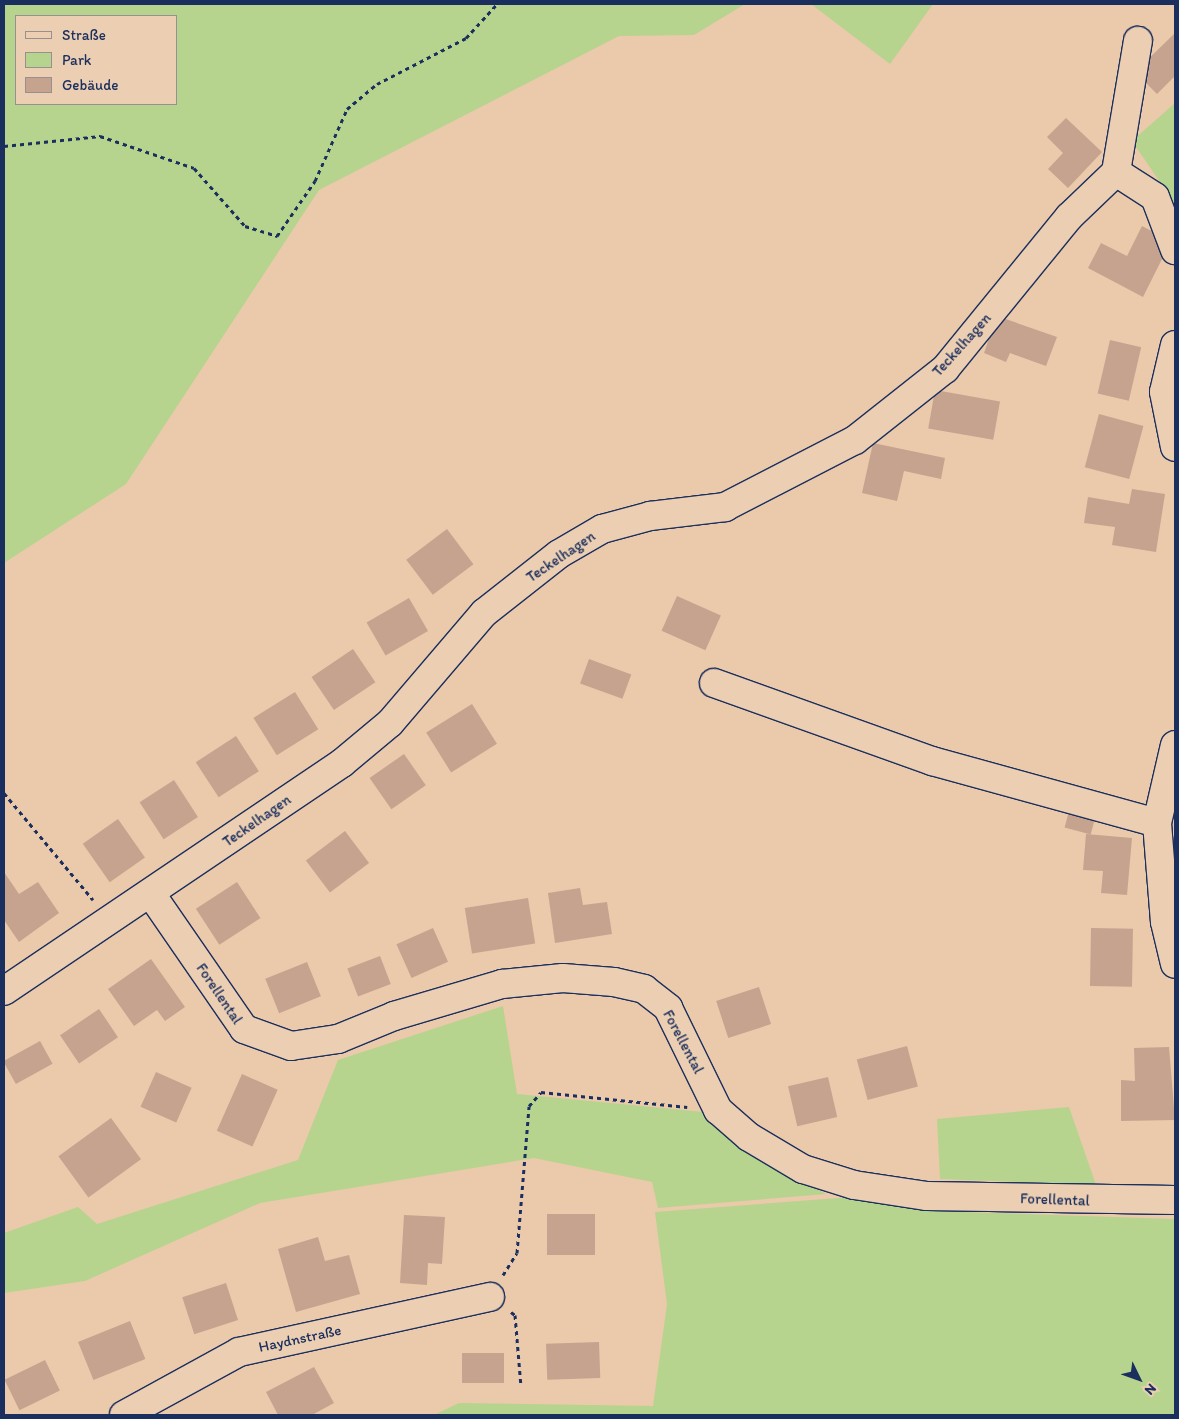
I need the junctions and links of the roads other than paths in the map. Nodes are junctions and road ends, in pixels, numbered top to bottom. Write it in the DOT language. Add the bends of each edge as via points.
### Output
graph roads {
  1 [pos="1138,41"];
  2 [pos="1116,172"];
  3 [pos="1175,250"];
  4 [pos="1175,345"];
  5 [pos="1175,447"];
  6 [pos="714,683"];
  7 [pos="1175,745"];
  8 [pos="1157,823"];
  9 [pos="151,894"];
  10 [pos="1175,964"];
  11 [pos="4,991"];
  12 [pos="1175,1200"];
  13 [pos="490,1297"];
  14 [pos="124,1415"];
  1 -- 2 [label="street"];
  2 -- 3 [label="street" via="1155,197"];
  2 -- 9 [label="street, Teckelhagen" via="1069,217 945,369 855,440 725,507 640,518 602,529 559,554 484,613 390,723 342,763"];
  4 -- 5 [label="street" via="1164,392"];
  6 -- 8 [label="street" via="932,761"];
  7 -- 8 [label="street"];
  8 -- 10 [label="street" via="1165,922"];
  9 -- 11 [label="street, Teckelhagen"];
  9 -- 12 [label="street, Forellental" via="244,1029 290,1046 338,1040 394,1016 502,984 563,978 614,982 644,989 668,1008 718,1110 749,1136 803,1169 854,1186 927,1196"];
  13 -- 14 [label="street, Haydnstraße" via="239,1352"];
}
